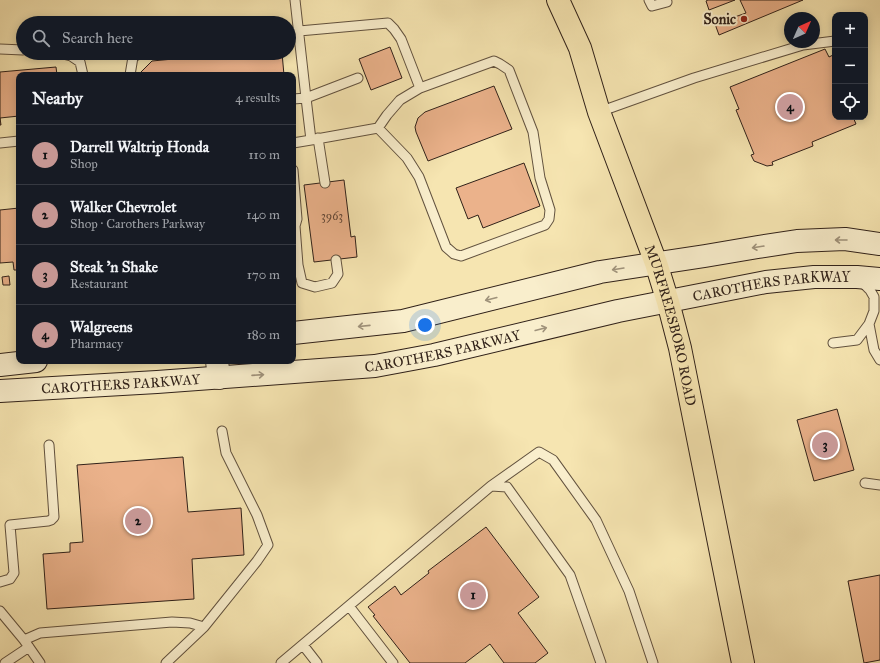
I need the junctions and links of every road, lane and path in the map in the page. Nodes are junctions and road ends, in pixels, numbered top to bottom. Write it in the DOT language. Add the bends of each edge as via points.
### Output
graph roads {
  1 [pos="295,0"];
  2 [pos="558,0"];
  3 [pos="649,0"];
  4 [pos="667,2"];
  5 [pos="299,31"];
  6 [pos="296,32"];
  7 [pos="832,41"];
  8 [pos="0,49"];
  9 [pos="16,50"];
  10 [pos="77,60"];
  11 [pos="132,60"];
  12 [pos="82,72"];
  13 [pos="130,72"];
  14 [pos="358,78"];
  15 [pos="420,88"];
  16 [pos="306,98"];
  17 [pos="296,99"];
  18 [pos="599,112"];
  19 [pos="378,128"];
  20 [pos="314,139"];
  21 [pos="16,140"];
  22 [pos="296,142"];
  23 [pos="0,143"];
  24 [pos="325,183"];
  25 [pos="296,199"];
  26 [pos="296,222"];
  27 [pos="880,244"];
  28 [pos="296,246"];
  29 [pos="336,260"];
  30 [pos="656,263"];
  31 [pos="857,278"];
  32 [pos="880,279"];
  33 [pos="668,302"];
  34 [pos="869,324"];
  35 [pos="296,333"];
  36 [pos="833,343"];
  37 [pos="877,350"];
  38 [pos="880,360"];
  39 [pos="16,363"];
  40 [pos="0,365"];
  41 [pos="218,369"];
  42 [pos="0,392"];
  43 [pos="222,431"];
  44 [pos="49,445"];
  45 [pos="865,483"];
  46 [pos="880,485"];
  47 [pos="491,486"];
  48 [pos="0,582"];
  49 [pos="349,606"];
  50 [pos="0,610"];
  51 [pos="204,627"];
  52 [pos="27,643"];
  53 [pos="303,645"];
  54 [pos="5,663"];
  55 [pos="40,663"];
  56 [pos="166,663"];
  57 [pos="281,663"];
  58 [pos="317,663"];
  59 [pos="393,663"];
  60 [pos="601,663"];
  61 [pos="653,663"];
  62 [pos="743,663"];
  1 -- 5 [label="lane"];
  2 -- 18 [label="main road, MURFREESBORO ROAD" via="580,48"];
  3 -- 4 [label="lane" via="652,6"];
  5 -- 6 [label="lane"];
  5 -- 15 [label="lane" via="388,23 400,39"];
  5 -- 16 [label="lane"];
  7 -- 18 [label="lane" via="803,46 694,78"];
  8 -- 9 [label="lane"];
  10 -- 12 [label="lane" via="80,62"];
  11 -- 13 [label="lane"];
  14 -- 16 [label="lane"];
  15 -- 19 [label="lane" via="400,100"];
  15 -- 19 [label="lane" via="494,61 509,70 533,132 540,178 550,210 545,226 461,256 454,254 446,247 419,177 407,158"];
  16 -- 17 [label="lane"];
  16 -- 20 [label="lane"];
  18 -- 30 [label="main road, MURFREESBORO ROAD"];
  19 -- 20 [label="lane"];
  20 -- 22 [label="lane"];
  20 -- 24 [label="lane"];
  21 -- 23 [label="lane"];
  25 -- 26 [label="lane"];
  27 -- 30 [label="main road, one-way" via="845,239 797,241"];
  28 -- 29 [label="lane" via="302,282 315,288 332,283 338,274"];
  30 -- 33 [label="main road, MURFREESBORO ROAD"];
  30 -- 35 [label="main road, one-way" via="600,272 403,321"];
  31 -- 32 [label="main road, CAROTHERS PARKWAY"];
  31 -- 33 [label="main road, CAROTHERS PARKWAY" via="814,277 766,282"];
  31 -- 34 [label="lane" via="870,290 874,298 874,311"];
  41 -- 33 [label="main road, CAROTHERS PARKWAY, one-way" via="375,366"];
  33 -- 62 [label="main road, MURFREESBORO ROAD" via="680,348"];
  34 -- 36 [label="lane" via="857,340"];
  34 -- 37 [label="lane"];
  37 -- 38 [label="lane"];
  39 -- 40 [label="main road, CAROTHERS PARKWAY"];
  41 -- 42 [label="main road, CAROTHERS PARKWAY" via="157,382"];
  43 -- 51 [label="lane" via="226,453 257,515 268,544"];
  44 -- 48 [label="lane" via="54,517 48,521 10,525 14,573 10,579"];
  45 -- 46 [label="lane"];
  47 -- 49 [label="lane"];
  47 -- 60 [label="lane" via="507,487 570,575"];
  47 -- 61 [label="lane" via="539,452 553,460 596,520 629,591"];
  49 -- 53 [label="lane"];
  49 -- 59 [label="lane"];
  50 -- 52 [label="lane"];
  51 -- 52 [label="lane" via="172,622 40,633"];
  51 -- 56 [label="lane"];
  52 -- 54 [label="lane"];
  52 -- 55 [label="lane"];
  53 -- 57 [label="lane"];
  53 -- 58 [label="lane"];
}
